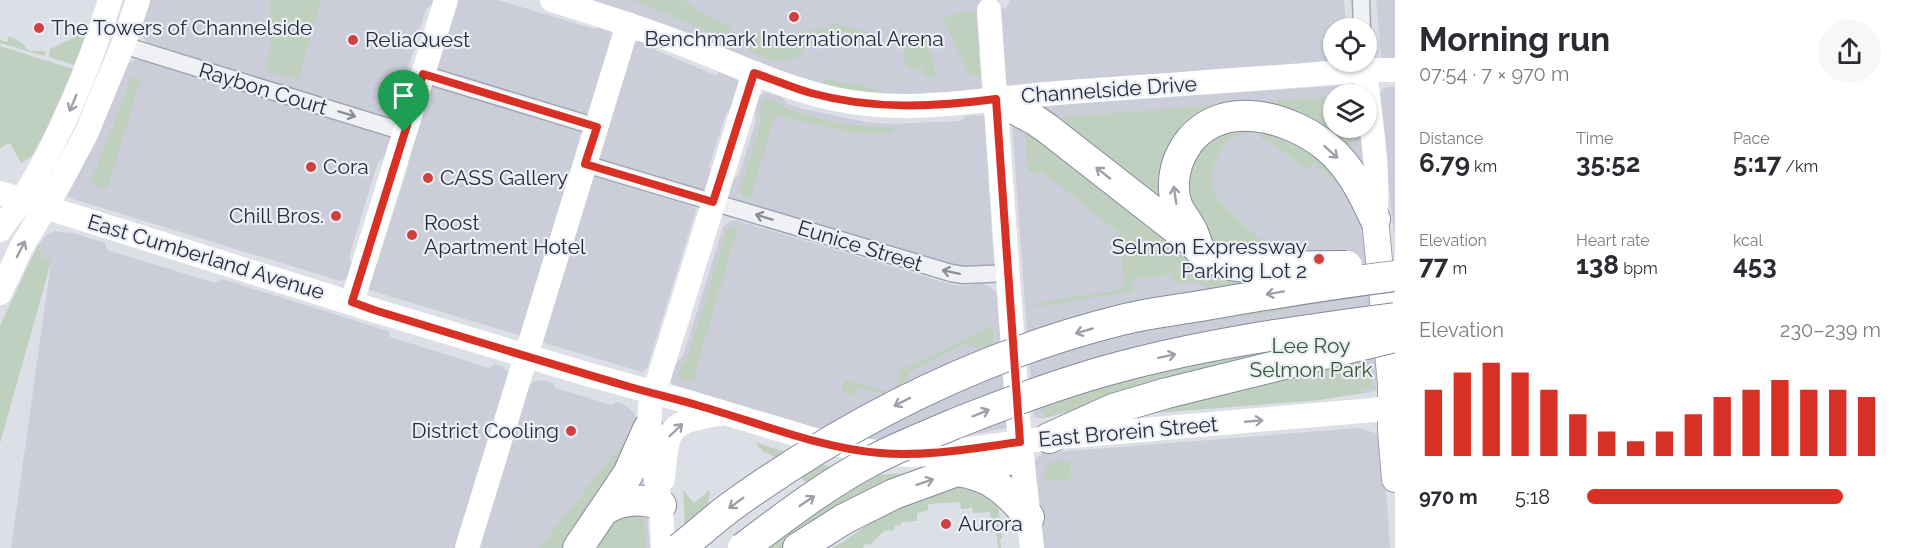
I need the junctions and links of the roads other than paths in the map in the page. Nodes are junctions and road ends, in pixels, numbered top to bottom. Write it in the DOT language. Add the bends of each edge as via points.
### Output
graph roads {
  1 [pos="110,0"];
  2 [pos="138,0"];
  3 [pos="446,0"];
  4 [pos="552,0"];
  5 [pos="1361,0"];
  6 [pos="989,10"];
  7 [pos="1362,18"];
  8 [pos="628,24"];
  9 [pos="123,45"];
  10 [pos="1377,68"];
  11 [pos="1323,70"];
  12 [pos="1395,70"];
  13 [pos="1366,72"];
  14 [pos="754,73"];
  15 [pos="423,74"];
  16 [pos="996,99"];
  17 [pos="597,127"];
  18 [pos="404,132"];
  19 [pos="585,164"];
  20 [pos="11,196"];
  21 [pos="713,202"];
  22 [pos="46,206"];
  23 [pos="1375,219"];
  24 [pos="0,230"];
  25 [pos="1198,248"];
  26 [pos="1395,265"];
  27 [pos="1009,273"];
  28 [pos="1395,276"];
  29 [pos="0,293"];
  30 [pos="352,302"];
  31 [pos="1395,318"];
  32 [pos="1395,337"];
  33 [pos="526,356"];
  34 [pos="654,394"];
  35 [pos="1393,407"];
  36 [pos="724,413"];
  37 [pos="648,429"];
  38 [pos="1049,438"];
  39 [pos="1020,442"];
  40 [pos="957,471"];
  41 [pos="1395,479"];
  42 [pos="661,505"];
  43 [pos="606,509"];
  44 [pos="1029,517"];
  45 [pos="467,548"];
  46 [pos="578,548"];
  47 [pos="663,548"];
  48 [pos="680,548"];
  49 [pos="743,548"];
  50 [pos="798,548"];
  51 [pos="1032,548"];
  1 -- 20 [label="main road, one-way" via="69,114 51,149"];
  2 -- 9 [label="main road"];
  3 -- 15 [label="main road"];
  4 -- 8 [label="main road, Channelside Drive"];
  5 -- 7 [label="street"];
  6 -- 16 [label="main road"];
  8 -- 14 [label="main road, Channelside Drive"];
  8 -- 17 [label="main road"];
  9 -- 18 [label="street, Raybon Court, one-way"];
  9 -- 22 [label="main road" via="86,134"];
  10 -- 12 [label="main road, Channelside Drive"];
  11 -- 16 [label="main road, Channelside Drive"];
  13 -- 23 [label="main road" via="1376,171"];
  14 -- 16 [label="main road, Channelside Drive" via="811,93 866,104 913,106"];
  14 -- 21 [label="main road"];
  15 -- 17 [label="street"];
  15 -- 18 [label="main road"];
  25 -- 16 [label="highway, one-way" via="1048,129"];
  16 -- 27 [label="main road"];
  17 -- 19 [label="main road"];
  18 -- 30 [label="main road"];
  19 -- 21 [label="street, Eunice Street"];
  19 -- 33 [label="main road"];
  20 -- 22 [label="main road, East Cumberland Avenue"];
  20 -- 24 [label="main road"];
  27 -- 21 [label="street, Eunice Street, one-way" via="951,273"];
  21 -- 34 [label="main road"];
  29 -- 22 [label="main road, one-way"];
  22 -- 30 [label="main road, East Cumberland Avenue"];
  25 -- 23 [label="highway, one-way" via="1194,233 1177,207 1175,172 1180,156 1196,134 1230,117 1274,120 1319,141 1352,175"];
  23 -- 35 [label="main road"];
  25 -- 26 [label="highway, bridge" via="1201,253 1232,265"];
  27 -- 39 [label="main road"];
  28 -- 48 [label="highway, one-way, bridge" via="1122,320 982,366 864,421 795,462"];
  30 -- 33 [label="main road, East Cumberland Avenue"];
  49 -- 31 [label="highway, one-way, bridge" via="802,504 869,462 995,407 1092,375 1194,350"];
  32 -- 38 [label="highway, bridge" via="1139,400"];
  33 -- 34 [label="main road, East Cumberland Avenue"];
  33 -- 45 [label="main road"];
  34 -- 36 [label="main road, East Brorein Street"];
  34 -- 37 [label="main road"];
  38 -- 35 [label="main road, East Brorein Street, one-way"];
  35 -- 41 [label="main road"];
  36 -- 39 [label="main road, East Brorein Street" via="815,440 878,453 933,454"];
  42 -- 36 [label="main road, one-way" via="671,433 691,418"];
  37 -- 42 [label="main road"];
  37 -- 43 [label="highway"];
  38 -- 39 [label="main road, East Brorein Street"];
  39 -- 40 [label="highway" via="1005,461"];
  39 -- 44 [label="main road"];
  40 -- 44 [label="highway" via="995,483"];
  50 -- 40 [label="highway, one-way" via="894,494"];
  42 -- 43 [label="highway" via="632,500"];
  42 -- 47 [label="main road"];
  43 -- 46 [label="highway"];
  44 -- 51 [label="main road"];
}
